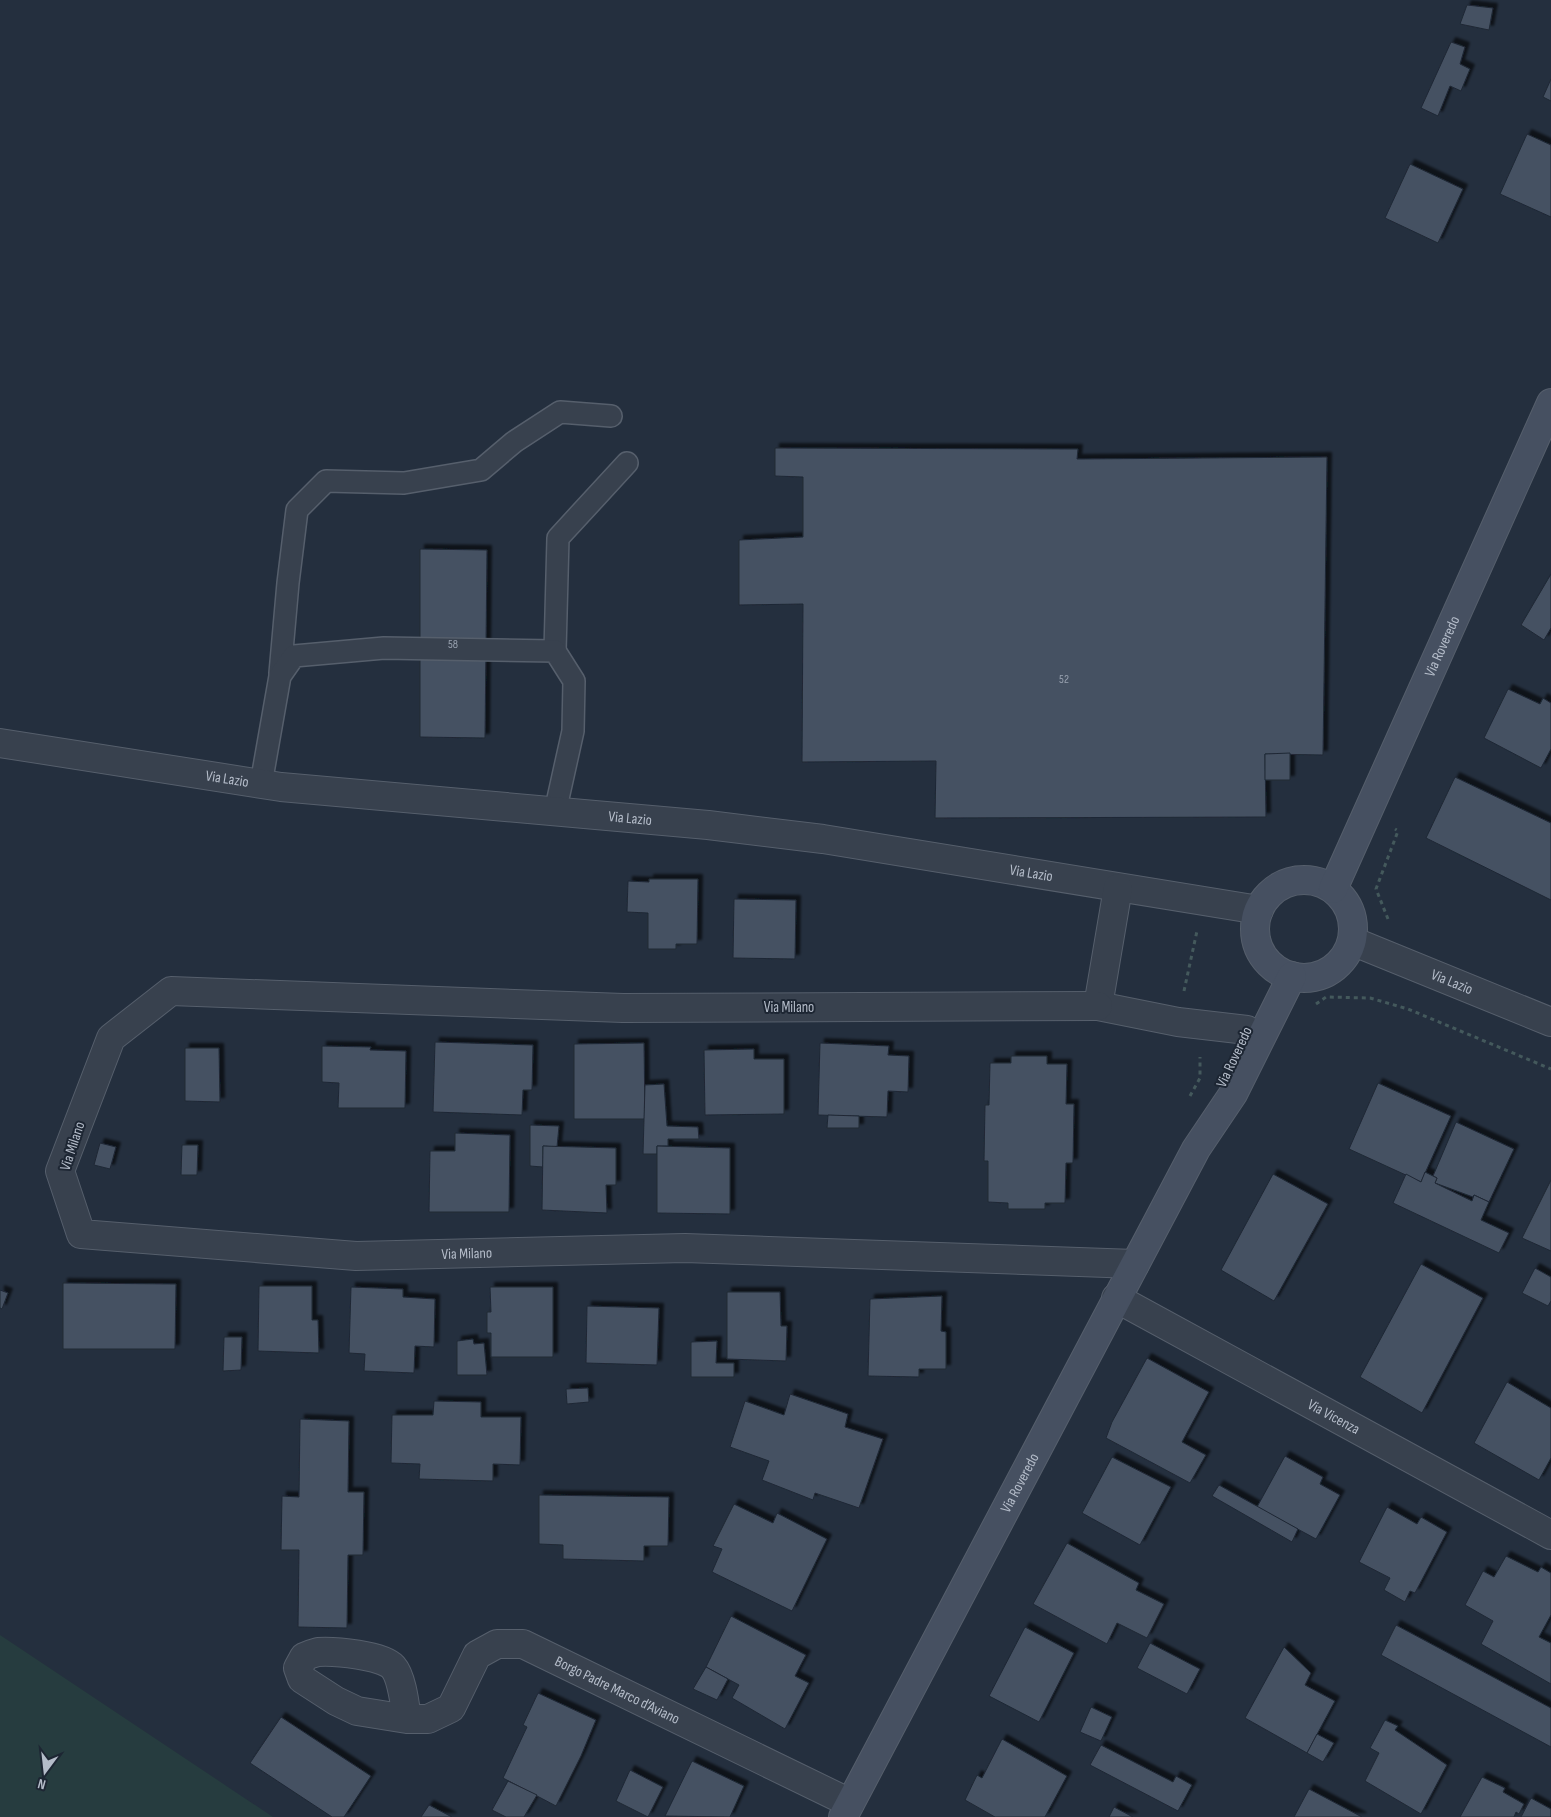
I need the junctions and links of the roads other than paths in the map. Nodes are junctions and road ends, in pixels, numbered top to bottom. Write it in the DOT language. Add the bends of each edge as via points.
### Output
graph roads {
  1 [pos="1551,403"];
  2 [pos="611,416"];
  3 [pos="627,463"];
  4 [pos="555,651"];
  5 [pos="280,676"];
  6 [pos="0,742"];
  7 [pos="261,784"];
  8 [pos="555,812"];
  9 [pos="1118,888"];
  10 [pos="1333,889"];
  11 [pos="1259,910"];
  12 [pos="1352,941"];
  13 [pos="1283,972"];
  14 [pos="1098,1006"];
  15 [pos="1551,1022"];
  16 [pos="1247,1030"];
  17 [pos="1196,1149"];
  18 [pos="1135,1264"];
  19 [pos="1116,1298"];
  20 [pos="1551,1535"];
  21 [pos="407,1719"];
  22 [pos="847,1810"];
  1 -- 10 [label="main road, Via Roveredo"];
  2 -- 5 [label="lane" via="560,412 514,442 481,470 404,483 326,481 297,510"];
  3 -- 4 [label="lane" via="558,538"];
  4 -- 5 [label="lane" via="384,648 294,656"];
  4 -- 8 [label="lane" via="574,681 573,731"];
  5 -- 7 [label="lane"];
  6 -- 7 [label="street, Via Lazio"];
  7 -- 8 [label="street, Via Lazio"];
  8 -- 9 [label="street, Via Lazio" via="822,839"];
  9 -- 11 [label="street, Via Lazio"];
  9 -- 14 [label="street"];
  10 -- 11 [label="main road" via="1320,882 1291,882 1277,888"];
  10 -- 12 [label="main road" via="1350,912"];
  11 -- 13 [label="main road" via="1257,941 1263,956"];
  12 -- 13 [label="main road" via="1336,966 1322,974 1307,978"];
  12 -- 15 [label="street, Via Lazio"];
  13 -- 16 [label="main road, Via Roveredo"];
  13 -- 17 [label="main road, Via Roveredo" via="1233,1094"];
  14 -- 16 [label="street, Via Milano" via="1178,1022"];
  14 -- 18 [label="street, Via Milano" via="623,1008 171,991 111,1038 60,1171 81,1234 356,1256 685,1248"];
  16 -- 17 [label="main road, Via Roveredo" via="1218,1088"];
  17 -- 18 [label="main road, Via Roveredo"];
  18 -- 19 [label="main road, Via Roveredo"];
  19 -- 20 [label="street, Via Vicenza"];
  19 -- 22 [label="main road, Via Roveredo"];
  21 -- 22 [label="street, Borgo Padre Marco d’Aviano" via="428,1719 451,1708 477,1655 498,1644 524,1644"];
}
